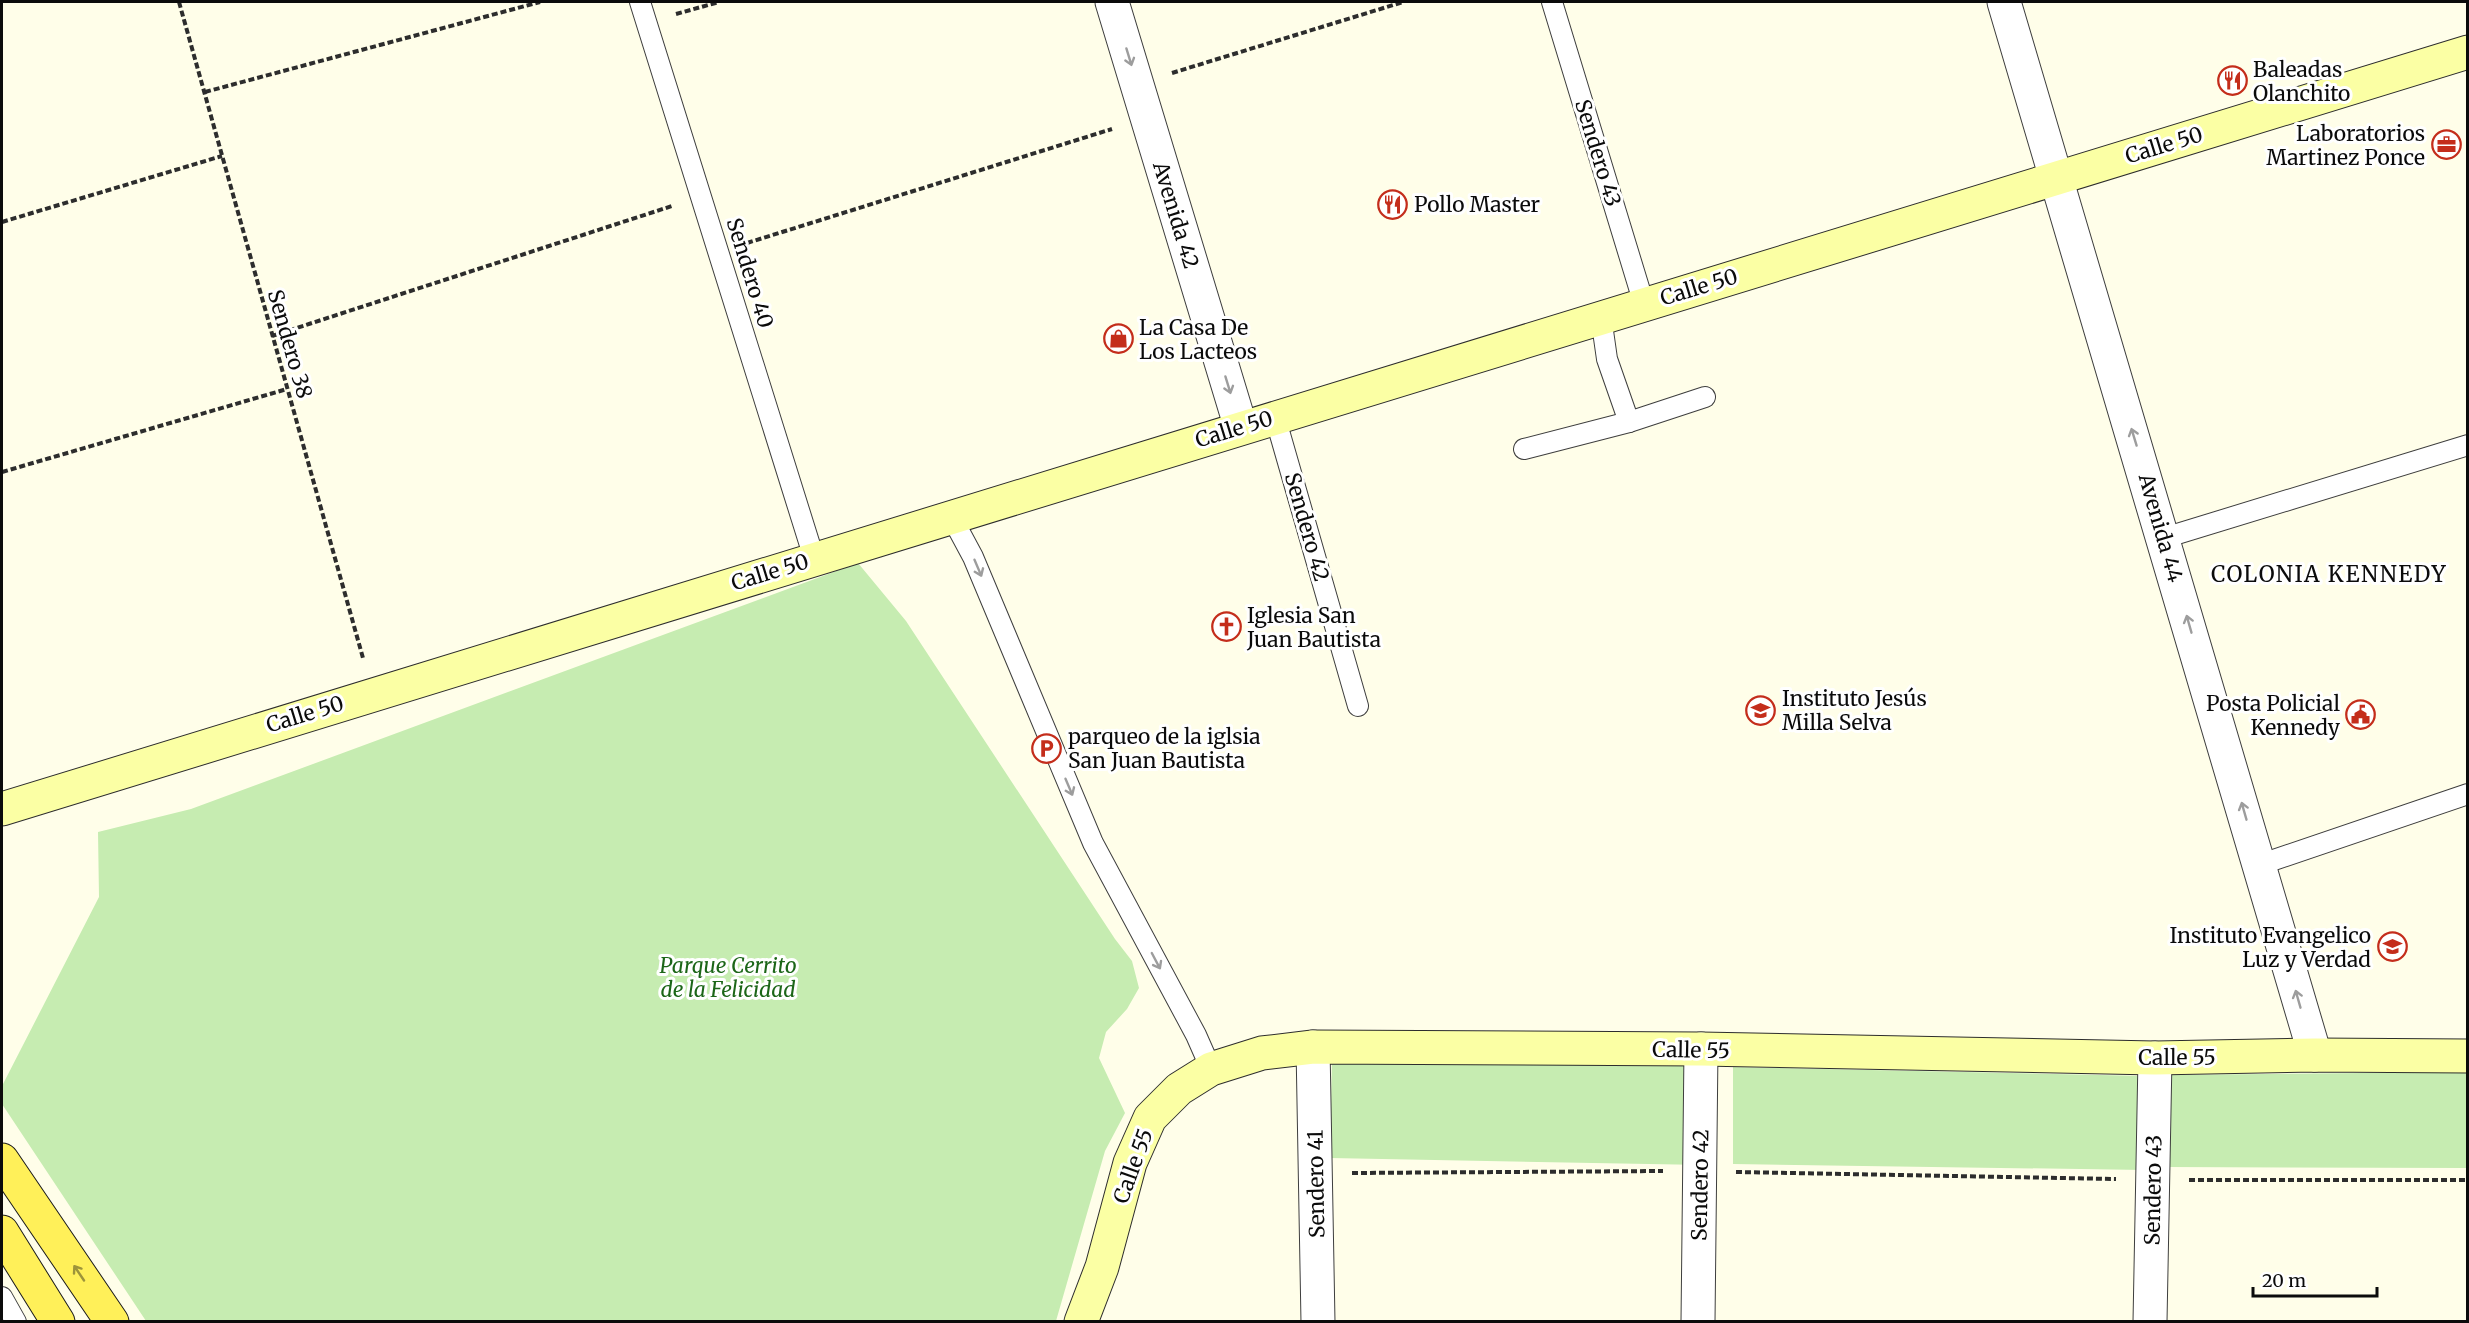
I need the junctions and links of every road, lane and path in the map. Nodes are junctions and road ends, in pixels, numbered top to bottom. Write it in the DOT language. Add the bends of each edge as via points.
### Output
graph roads {
  1 [pos="179,2"];
  2 [pos="540,2"];
  3 [pos="640,2"];
  4 [pos="718,2"];
  5 [pos="1112,2"];
  6 [pos="1403,2"];
  7 [pos="1552,2"];
  8 [pos="2004,2"];
  9 [pos="647,23"];
  10 [pos="2468,52"];
  11 [pos="1137,84"];
  12 [pos="205,92"];
  13 [pos="1147,118"];
  14 [pos="222,156"];
  15 [pos="2056,178"];
  16 [pos="701,196"];
  17 [pos="2,222"];
  18 [pos="718,252"];
  19 [pos="1644,304"];
  20 [pos="1600,317"];
  21 [pos="272,336"];
  22 [pos="287,389"];
  23 [pos="1705,398"];
  24 [pos="1275,417"];
  25 [pos="1629,422"];
  26 [pos="1240,428"];
  27 [pos="2468,445"];
  28 [pos="1524,449"];
  29 [pos="2,472"];
  30 [pos="951,516"];
  31 [pos="2164,538"];
  32 [pos="814,558"];
  33 [pos="372,694"];
  34 [pos="1358,706"];
  35 [pos="2468,794"];
  36 [pos="2,809"];
  37 [pos="2259,865"];
  38 [pos="1313,1047"];
  39 [pos="1701,1049"];
  40 [pos="2315,1055"];
  41 [pos="2468,1056"];
  42 [pos="2155,1058"];
  43 [pos="1211,1070"];
  44 [pos="2,1160"];
  45 [pos="1700,1171"];
  46 [pos="1315,1174"];
  47 [pos="2153,1180"];
  48 [pos="2468,1180"];
  49 [pos="2,1232"];
  50 [pos="2,1297"];
  51 [pos="16,1322"];
  52 [pos="58,1322"];
  53 [pos="112,1322"];
  54 [pos="1081,1322"];
  55 [pos="1318,1322"];
  56 [pos="1698,1322"];
  57 [pos="2150,1322"];
  1 -- 12 [label="path, Sendero 38"];
  2 -- 12 [label="path"];
  3 -- 9 [label="lane, Sendero 40"];
  4 -- 9 [label="path"];
  5 -- 11 [label="street, Avenida 42, one-way"];
  6 -- 11 [label="path"];
  7 -- 19 [label="lane, Sendero 43"];
  8 -- 15 [label="street, Avenida 44"];
  9 -- 16 [label="lane, Sendero 40"];
  10 -- 15 [label="street, Calle 50"];
  11 -- 13 [label="street, Avenida 42"];
  12 -- 14 [label="path, Sendero 38"];
  13 -- 18 [label="path"];
  13 -- 26 [label="street, Avenida 42, one-way"];
  14 -- 17 [label="path"];
  14 -- 21 [label="path, Sendero 38"];
  15 -- 19 [label="street, Calle 50"];
  31 -- 15 [label="street, Avenida 44, one-way"];
  16 -- 18 [label="lane, Sendero 40"];
  16 -- 21 [label="path"];
  18 -- 32 [label="lane, Sendero 40"];
  19 -- 20 [label="street, Calle 50"];
  20 -- 24 [label="street, Calle 50"];
  20 -- 25 [label="lane" via="1607,359"];
  21 -- 22 [label="path, Sendero 38"];
  22 -- 29 [label="path"];
  22 -- 33 [label="path, Sendero 38"];
  23 -- 25 [label="lane"];
  24 -- 26 [label="street, Calle 50"];
  24 -- 34 [label="lane, Sendero 42"];
  25 -- 28 [label="lane"];
  26 -- 30 [label="street, Calle 50"];
  27 -- 31 [label="lane"];
  30 -- 32 [label="street, Calle 50"];
  30 -- 43 [label="lane, one-way" via="973,557 1093,843"];
  37 -- 31 [label="street, Avenida 44, one-way"];
  32 -- 33 [label="street, Calle 50"];
  33 -- 36 [label="street, Calle 50"];
  35 -- 37 [label="lane"];
  40 -- 37 [label="street, Avenida 44, one-way"];
  38 -- 39 [label="street, Calle 55"];
  38 -- 43 [label="street, Calle 55" via="1262,1053"];
  38 -- 46 [label="street, Sendero 41"];
  39 -- 42 [label="street, Calle 55"];
  39 -- 45 [label="street, Sendero 42"];
  40 -- 41 [label="street, Calle 55"];
  40 -- 42 [label="street, Calle 55"];
  42 -- 47 [label="street, Sendero 43"];
  43 -- 54 [label="street, Calle 55" via="1179,1089 1150,1118 1130,1163 1102,1267"];
  53 -- 44 [label="main road, one-way"];
  45 -- 46 [label="path"];
  45 -- 47 [label="path"];
  45 -- 56 [label="street, Sendero 42"];
  46 -- 55 [label="street, Sendero 41"];
  47 -- 48 [label="path"];
  47 -- 57 [label="street, Sendero 43"];
  49 -- 52 [label="main road"];
  50 -- 51 [label="lane"];
}
